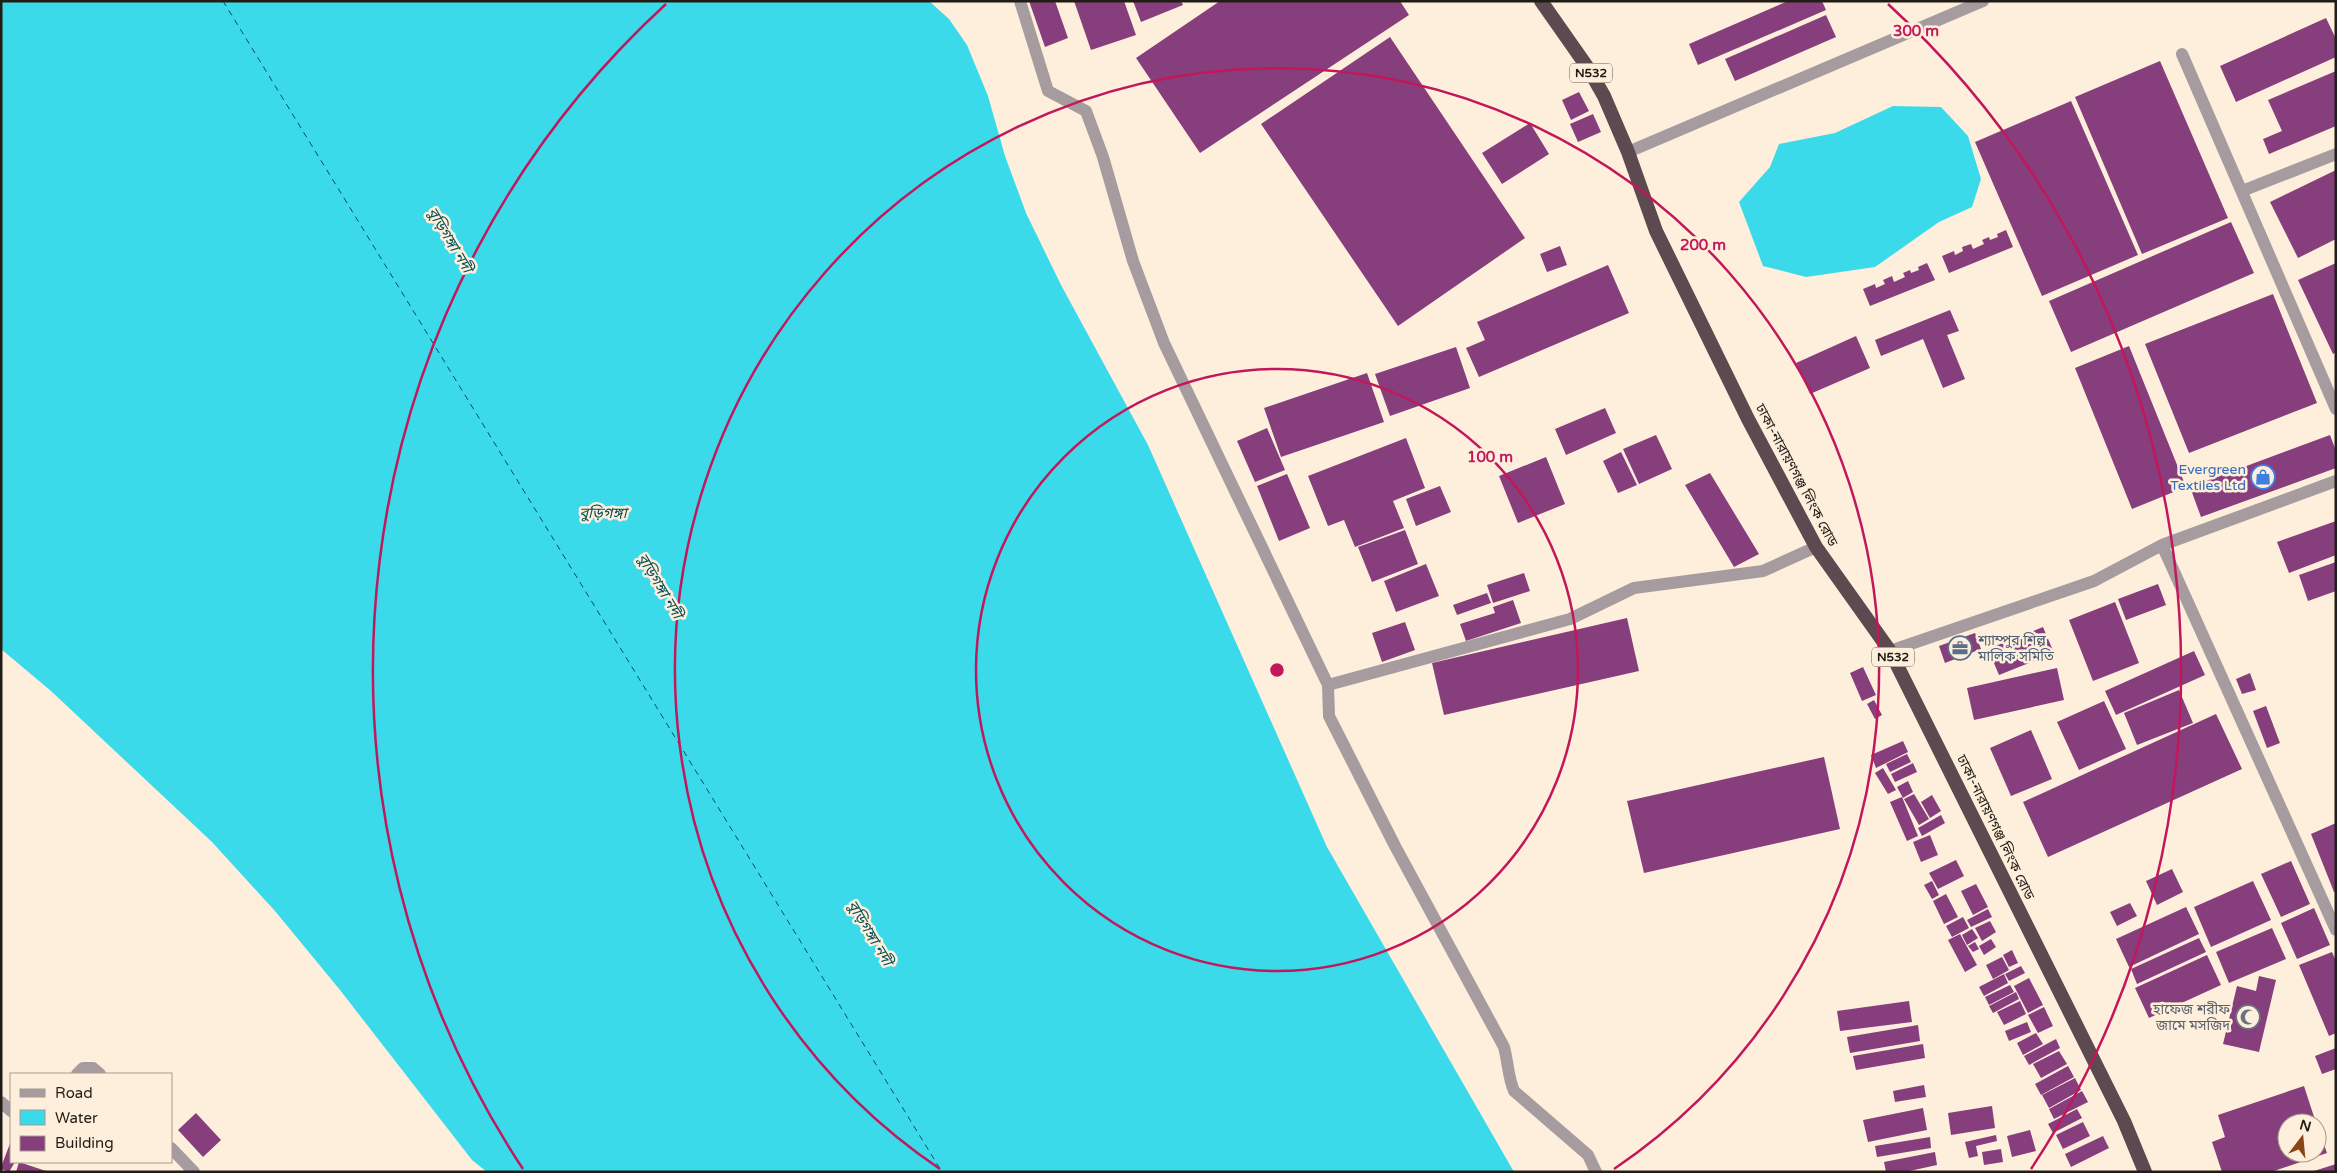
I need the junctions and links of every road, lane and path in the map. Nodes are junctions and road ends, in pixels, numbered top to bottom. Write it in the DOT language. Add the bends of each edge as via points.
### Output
graph roads {
  1 [pos="1020,1"];
  2 [pos="1542,1"];
  3 [pos="1982,1"];
  4 [pos="2182,54"];
  5 [pos="1628,152"];
  6 [pos="2336,154"];
  7 [pos="2242,191"];
  8 [pos="2336,409"];
  9 [pos="2336,481"];
  10 [pos="2162,545"];
  11 [pos="1816,547"];
  12 [pos="1890,652"];
  13 [pos="1328,685"];
  14 [pos="2336,930"];
  15 [pos="78,1073"];
  16 [pos="99,1073"];
  17 [pos="172,1149"];
  18 [pos="194,1172"];
  19 [pos="1596,1172"];
  20 [pos="2145,1172"];
  1 -- 13 [label="street" via="1048,91 1086,111 1133,261 1164,343"];
  2 -- 5 [label="highway, ঢাকা-নারায়ণগঞ্জ লিংক রোড / N532" via="1604,96"];
  3 -- 5 [label="street"];
  4 -- 7 [label="street"];
  5 -- 11 [label="highway, ঢাকা-নারায়ণগঞ্জ লিংক রোড / N532" via="1656,232 1748,420"];
  6 -- 7 [label="street"];
  7 -- 8 [label="street"];
  9 -- 10 [label="street"];
  10 -- 12 [label="street" via="2094,581"];
  10 -- 14 [label="street"];
  11 -- 12 [label="highway, ঢাকা-নারায়ণগঞ্জ লিংক রোড / N532"];
  11 -- 13 [label="street" via="1763,571 1634,588 1570,619"];
  12 -- 20 [label="highway, ঢাকা-নারায়ণগঞ্জ লিংক রোড / N532" via="2124,1121"];
  13 -- 19 [label="street" via="1329,716 1395,846 1504,1046 1514,1091 1588,1155"];
  15 -- 16 [label="street" via="83,1068 93,1068"];
  17 -- 18 [label="street"];
}
